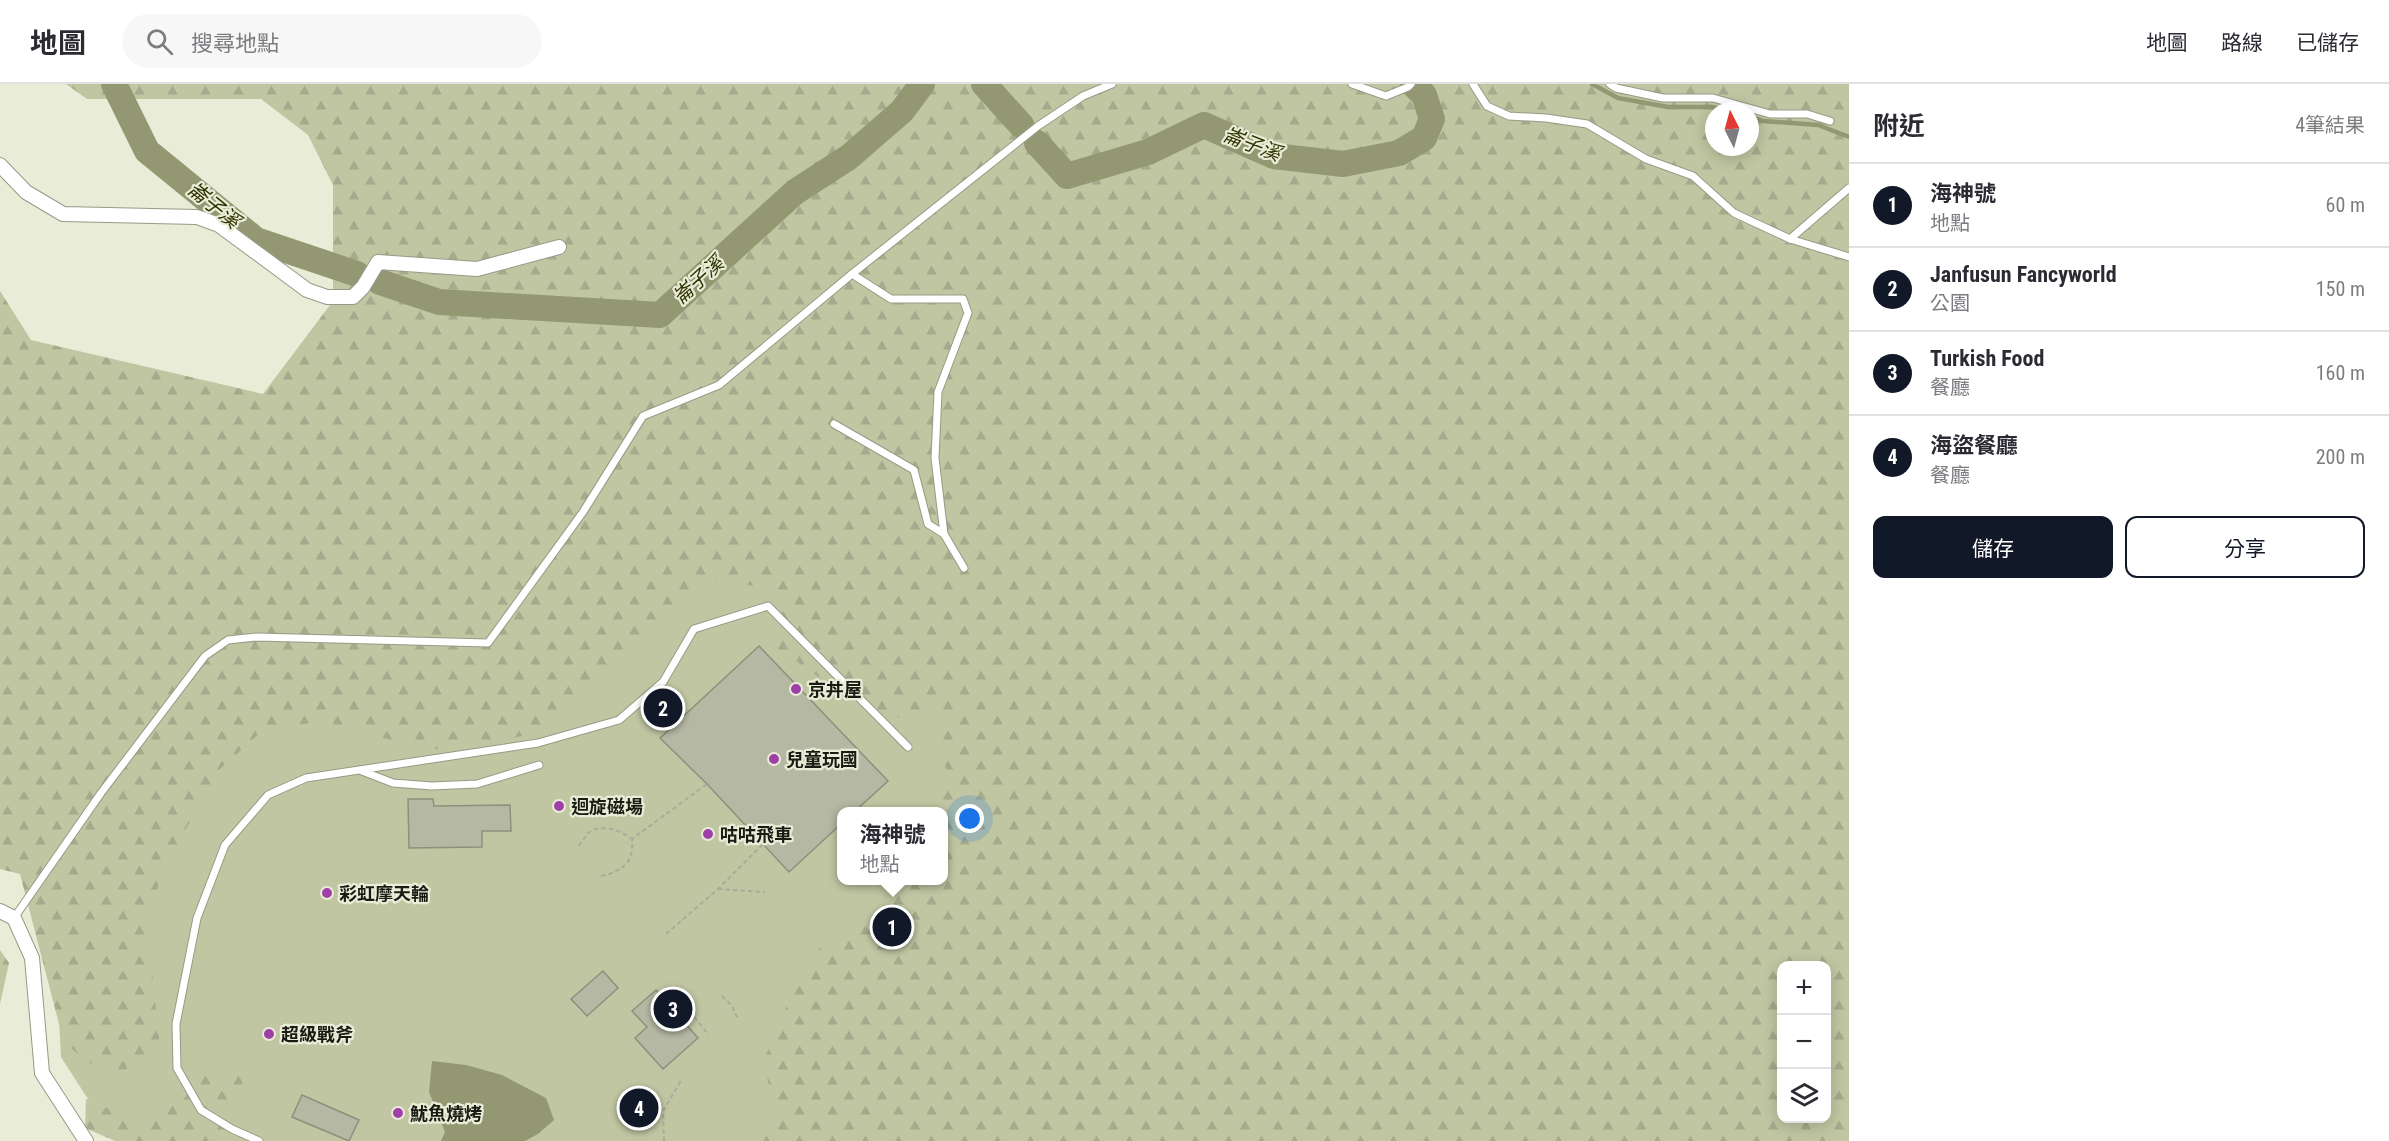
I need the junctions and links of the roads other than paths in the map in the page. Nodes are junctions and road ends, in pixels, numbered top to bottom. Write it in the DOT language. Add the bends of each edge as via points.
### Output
graph roads {
  1 [pos="1112,84"];
  2 [pos="1352,84"];
  3 [pos="1410,84"];
  4 [pos="1473,84"];
  5 [pos="1610,84"];
  6 [pos="1830,121"];
  7 [pos="0,165"];
  8 [pos="1849,188"];
  9 [pos="1790,239"];
  10 [pos="559,247"];
  11 [pos="1849,257"];
  12 [pos="852,274"];
  13 [pos="834,424"];
  14 [pos="944,534"];
  15 [pos="964,568"];
  16 [pos="908,747"];
  17 [pos="539,765"];
  18 [pos="360,770"];
  19 [pos="0,910"];
  20 [pos="14,918"];
  21 [pos="86,1141"];
  22 [pos="259,1141"];
  1 -- 12 [label="lane" via="1083,96 1038,126"];
  2 -- 3 [label="lane" via="1386,96"];
  4 -- 9 [label="lane" via="1487,106 1509,116 1587,124 1646,159 1693,176 1734,213"];
  5 -- 6 [label="lane" via="1663,98 1713,98 1770,114 1807,114"];
  7 -- 10 [label="street" via="26,192 63,214 197,217 219,225 307,290 327,297 353,297 378,262 477,269"];
  8 -- 9 [label="lane"];
  9 -- 11 [label="lane"];
  12 -- 14 [label="lane" via="891,299 963,299 969,313 938,392 935,458"];
  12 -- 20 [label="lane" via="719,385 643,416 583,512 488,643 257,637 228,640 205,657 101,793"];
  13 -- 14 [label="lane" via="914,470 928,524"];
  14 -- 15 [label="lane"];
  16 -- 18 [label="lane" via="768,606 694,629 663,682 619,720 538,744"];
  17 -- 18 [label="lane" via="477,784 432,786 393,783"];
  18 -- 22 [label="lane" via="306,778 268,795 225,845 197,918 176,1024 177,1068 201,1110"];
  19 -- 20 [label="street"];
  20 -- 21 [label="street" via="32,958 42,1074"];
}
